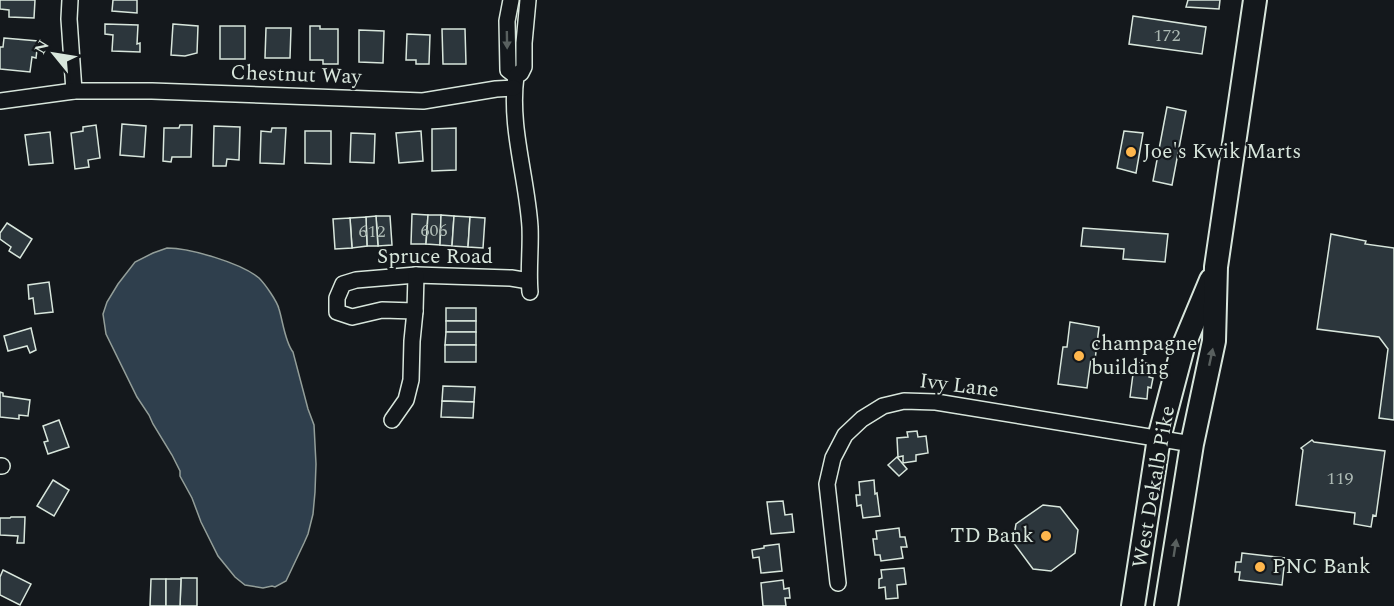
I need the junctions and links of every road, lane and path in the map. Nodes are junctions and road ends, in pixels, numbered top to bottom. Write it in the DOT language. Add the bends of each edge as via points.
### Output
graph roads {
  1 [pos="70,0"];
  2 [pos="511,0"];
  3 [pos="528,0"];
  4 [pos="1255,0"];
  5 [pos="515,82"];
  6 [pos="74,91"];
  7 [pos="0,101"];
  8 [pos="1216,267"];
  9 [pos="416,275"];
  10 [pos="416,311"];
  11 [pos="392,420"];
  12 [pos="1159,438"];
  13 [pos="1192,444"];
  14 [pos="838,583"];
  15 [pos="1133,606"];
  16 [pos="1166,606"];
  1 -- 6 [label="street"];
  2 -- 5 [label="street, one-way" via="507,21 508,70"];
  3 -- 5 [label="street" via="524,67"];
  4 -- 8 [label="highway, West Dekalb Pike"];
  5 -- 6 [label="street, Chestnut Way" via="496,89 423,101"];
  5 -- 9 [label="street, Spruce Road" via="517,136 530,227 529,286 511,278"];
  6 -- 7 [label="street, Chestnut Way"];
  8 -- 12 [label="highway, West Dekalb Pike" via="1183,347"];
  13 -- 8 [label="highway, West Dekalb Pike, one-way" via="1214,341"];
  9 -- 10 [label="street"];
  9 -- 10 [label="street, Spruce Road" via="356,280 343,284 337,298 338,312 352,317 382,310"];
  10 -- 11 [label="street" via="411,380 406,400"];
  12 -- 13 [label="street, Ivy Lane"];
  12 -- 14 [label="street, Ivy Lane" via="936,402 903,401 883,406 845,435 833,458 827,484"];
  12 -- 15 [label="highway, West Dekalb Pike"];
  16 -- 13 [label="highway, West Dekalb Pike, one-way"];
}
